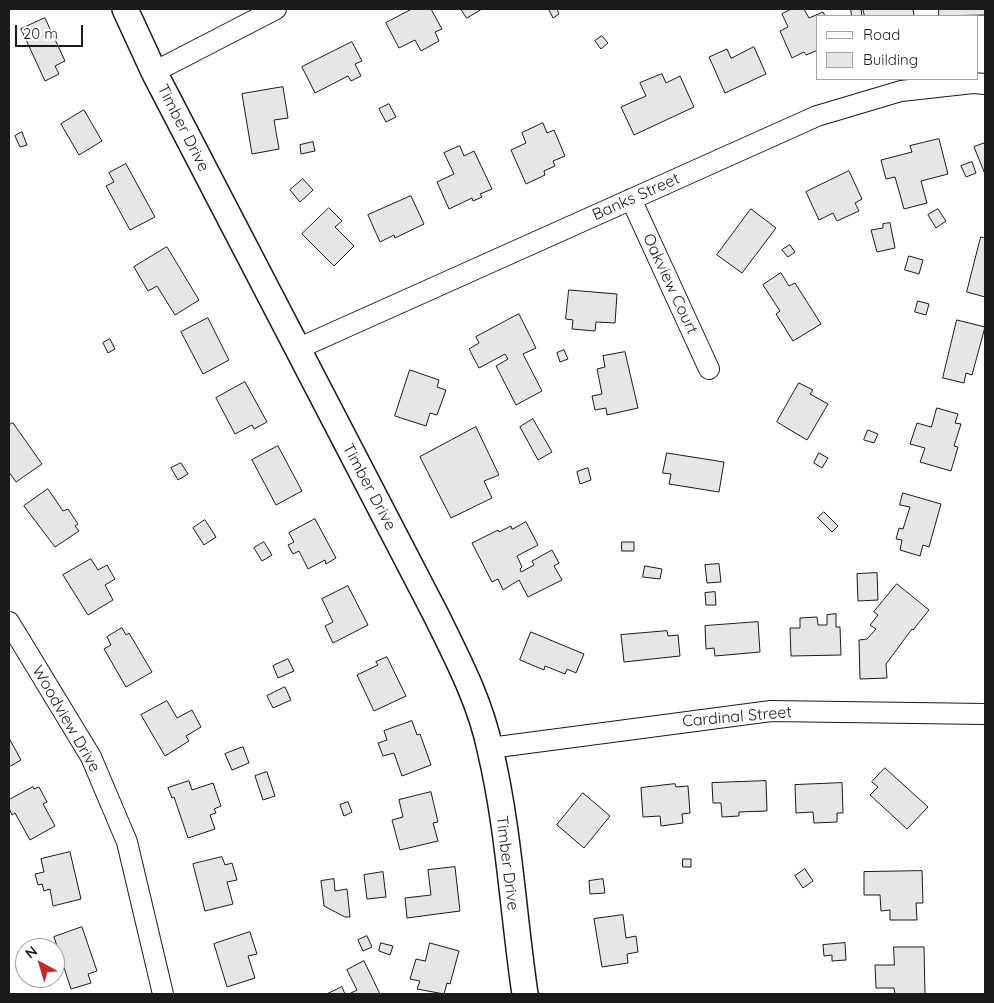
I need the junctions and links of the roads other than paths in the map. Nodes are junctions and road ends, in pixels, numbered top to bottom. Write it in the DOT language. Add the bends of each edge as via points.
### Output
graph roads {
  1 [pos="125,9"];
  2 [pos="276,9"];
  3 [pos="154,72"];
  4 [pos="985,84"];
  5 [pos="631,198"];
  6 [pos="297,349"];
  7 [pos="709,369"];
  8 [pos="9,622"];
  9 [pos="985,714"];
  10 [pos="490,748"];
  11 [pos="164,994"];
  12 [pos="524,994"];
  1 -- 3 [label="street, Timber Drive"];
  2 -- 3 [label="street"];
  3 -- 6 [label="street, Timber Drive"];
  4 -- 5 [label="street, Banks Street" via="901,91 817,116"];
  5 -- 6 [label="street, Banks Street"];
  5 -- 7 [label="street, Oakview Court"];
  6 -- 10 [label="street, Timber Drive" via="436,615 471,688"];
  8 -- 11 [label="street, Woodview Drive" via="91,757 127,842"];
  9 -- 10 [label="street, Cardinal Street" via="771,711"];
  10 -- 12 [label="street, Timber Drive" via="505,838"];
}
